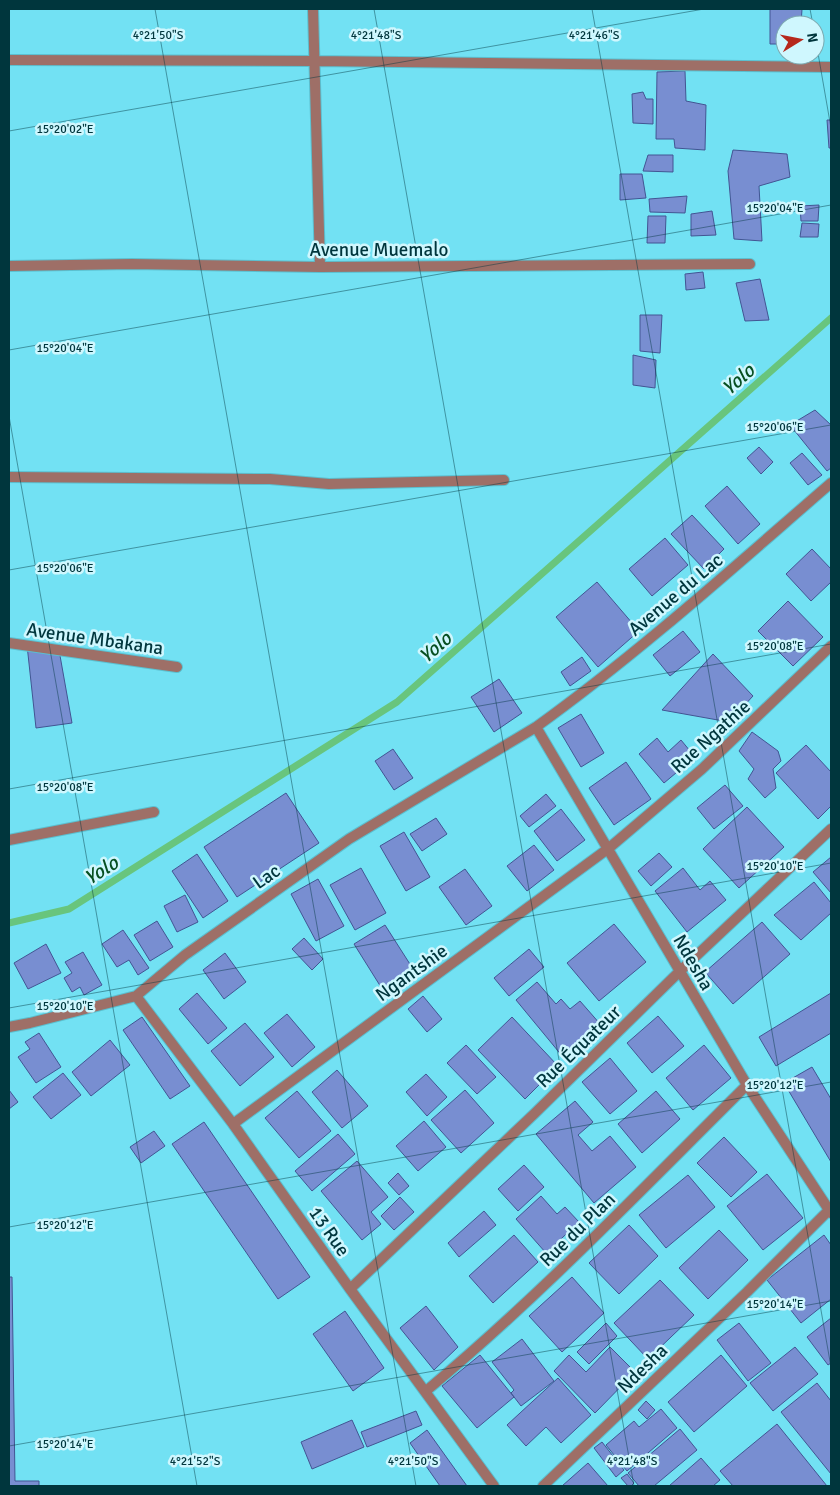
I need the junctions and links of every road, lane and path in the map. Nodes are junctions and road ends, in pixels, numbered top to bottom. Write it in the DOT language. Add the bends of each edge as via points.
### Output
graph roads {
  1 [pos="313,9"];
  2 [pos="9,60"];
  3 [pos="313,62"];
  4 [pos="831,68"];
  5 [pos="750,264"];
  6 [pos="9,266"];
  7 [pos="320,267"];
  8 [pos="9,477"];
  9 [pos="504,480"];
  10 [pos="831,482"];
  11 [pos="9,643"];
  12 [pos="831,646"];
  13 [pos="177,667"];
  14 [pos="536,727"];
  15 [pos="154,812"];
  16 [pos="831,829"];
  17 [pos="9,840"];
  18 [pos="609,848"];
  19 [pos="679,972"];
  20 [pos="136,996"];
  21 [pos="9,1027"];
  22 [pos="747,1085"];
  23 [pos="233,1124"];
  24 [pos="830,1212"];
  25 [pos="350,1289"];
  26 [pos="426,1391"];
  27 [pos="494,1486"];
  28 [pos="543,1486"];
  1 -- 3 [label="street"];
  2 -- 3 [label="street"];
  3 -- 4 [label="street"];
  3 -- 7 [label="street"];
  5 -- 7 [label="street, Avenue Muemalo"];
  6 -- 7 [label="street, Avenue Muemalo"];
  8 -- 9 [label="street" via="270,479 329,484"];
  10 -- 14 [label="street, Avenue du Lac" via="681,614"];
  11 -- 13 [label="street, Avenue Mbakana"];
  12 -- 18 [label="street, Rue Ngathie" via="702,769"];
  14 -- 18 [label="street, Ndesha"];
  14 -- 20 [label="street, Lac" via="349,839 185,955"];
  15 -- 17 [label="street"];
  16 -- 19 [label="street, Rue Équateur"];
  18 -- 19 [label="street, Ndesha"];
  18 -- 23 [label="street, Ngantshie"];
  19 -- 22 [label="street, Ndesha"];
  19 -- 25 [label="street, Rue Équateur"];
  20 -- 21 [label="street, Lac"];
  20 -- 23 [label="street, 13 Rue"];
  22 -- 24 [label="street, Ndesha"];
  22 -- 26 [label="street, Rue du Plan" via="602,1230 478,1348"];
  23 -- 25 [label="street, 13 Rue"];
  24 -- 28 [label="street, Ndesha"];
  25 -- 26 [label="street, 13 Rue"];
  26 -- 27 [label="street, 13 Rue"];
}
